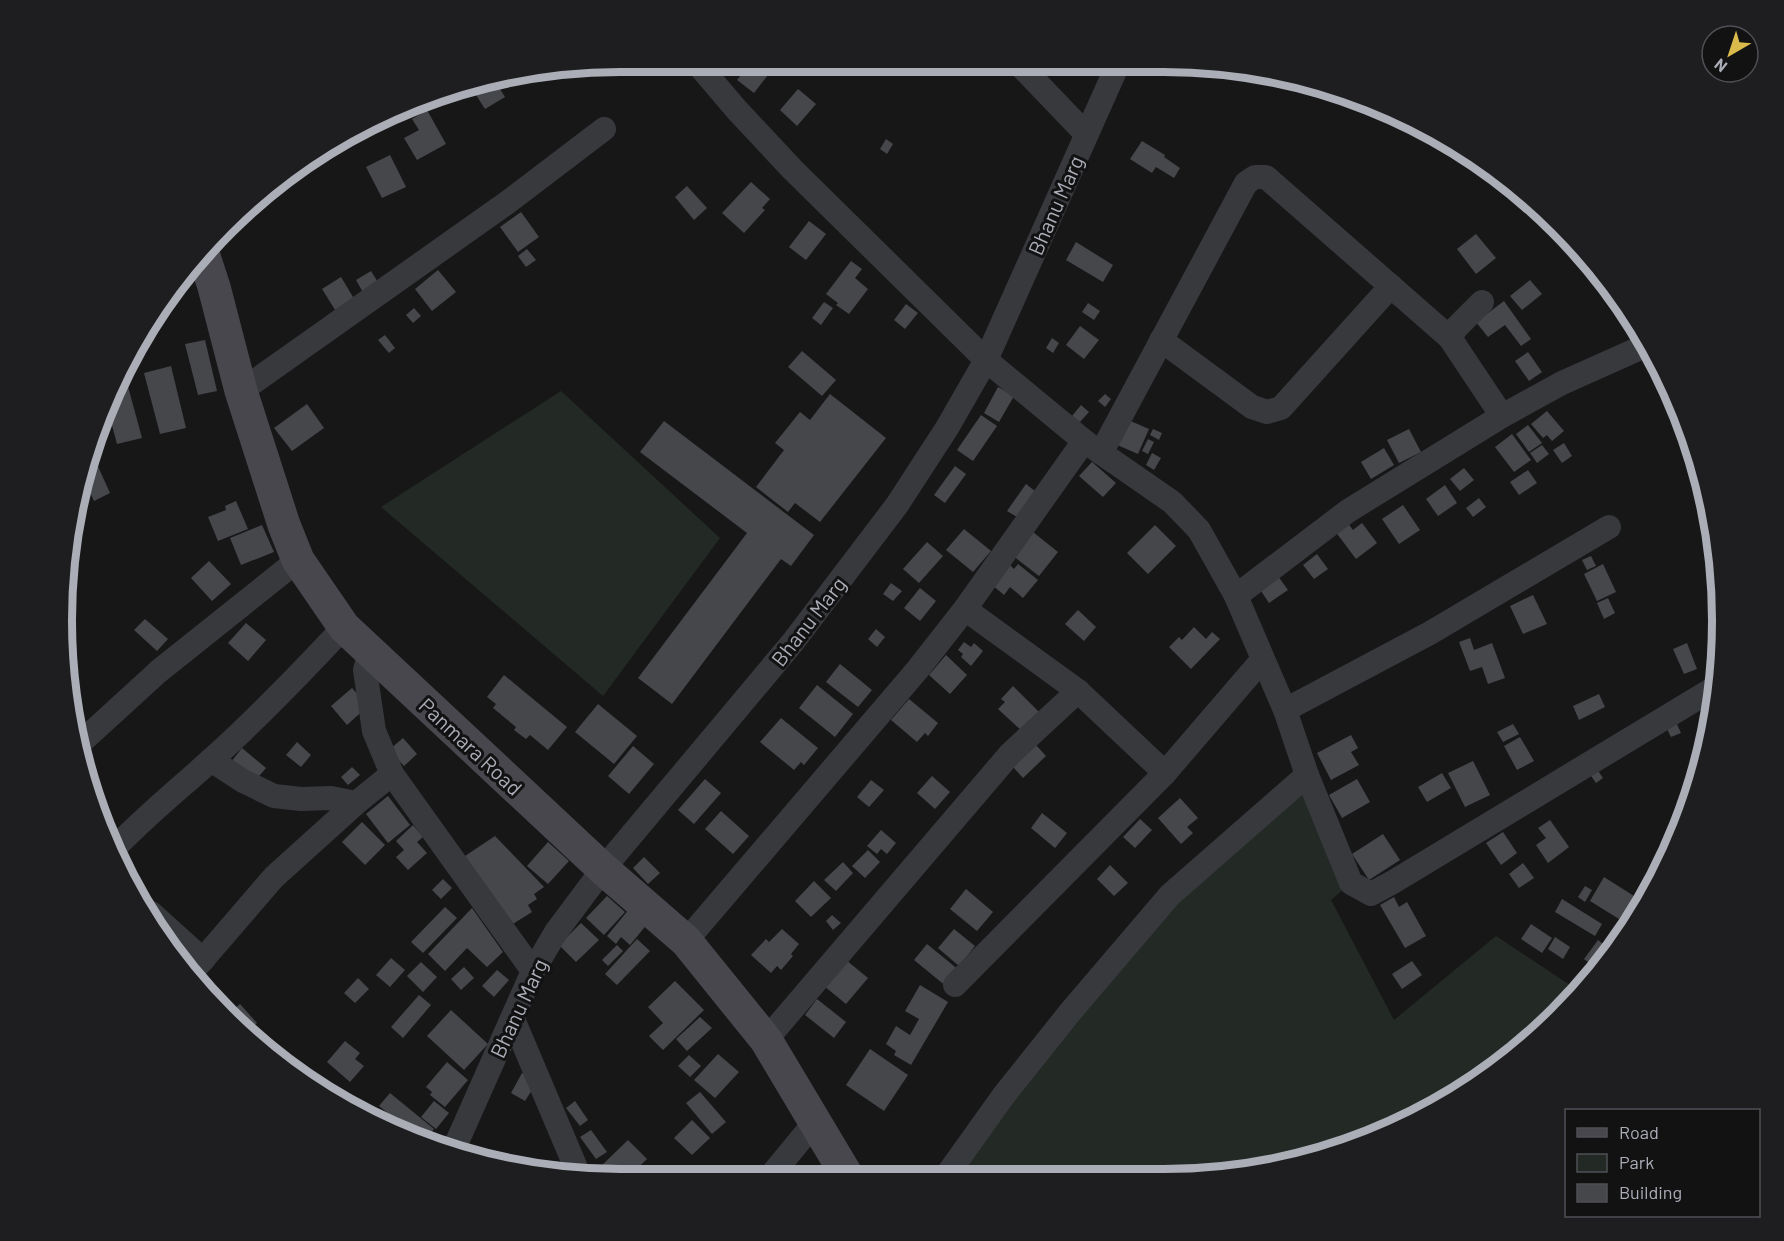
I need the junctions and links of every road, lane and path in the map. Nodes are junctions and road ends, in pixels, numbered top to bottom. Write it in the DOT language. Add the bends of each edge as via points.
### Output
graph roads {
  1 [pos="705,72"];
  2 [pos="1027,72"];
  3 [pos="1114,72"];
  4 [pos="604,129"];
  5 [pos="1086,134"];
  6 [pos="206,262"];
  7 [pos="1391,286"];
  8 [pos="1482,302"];
  9 [pos="1450,338"];
  10 [pos="1161,340"];
  11 [pos="1640,348"];
  12 [pos="986,360"];
  13 [pos="241,391"];
  14 [pos="1502,416"];
  15 [pos="1093,447"];
  16 [pos="1609,527"];
  17 [pos="298,560"];
  18 [pos="1236,596"];
  19 [pos="965,609"];
  20 [pos="344,627"];
  21 [pos="370,652"];
  22 [pos="1262,660"];
  23 [pos="1078,690"];
  24 [pos="1707,692"];
  25 [pos="1285,710"];
  26 [pos="85,738"];
  27 [pos="211,760"];
  28 [pos="1165,773"];
  29 [pos="392,774"];
  30 [pos="1307,775"];
  31 [pos="356,803"];
  32 [pos="120,843"];
  33 [pos="603,869"];
  34 [pos="174,940"];
  35 [pos="686,941"];
  36 [pos="198,966"];
  37 [pos="533,971"];
  38 [pos="955,985"];
  39 [pos="513,1018"];
  40 [pos="766,1040"];
  41 [pos="816,1121"];
  42 [pos="456,1144"];
  43 [pos="576,1167"];
  44 [pos="776,1169"];
  45 [pos="843,1169"];
  46 [pos="951,1169"];
  1 -- 12 [label="street" via="792,169"];
  2 -- 5 [label="street"];
  3 -- 5 [label="street, Bhanu Marg"];
  4 -- 13 [label="street" via="508,202"];
  5 -- 12 [label="street, Bhanu Marg"];
  6 -- 13 [label="street, Panmara Road"];
  7 -- 9 [label="street"];
  7 -- 10 [label="street" via="1281,408 1268,412 1252,407"];
  7 -- 10 [label="street" via="1266,177 1255,177 1246,183"];
  8 -- 9 [label="street"];
  9 -- 14 [label="street"];
  10 -- 15 [label="street"];
  11 -- 14 [label="street" via="1562,383"];
  12 -- 15 [label="street"];
  12 -- 33 [label="street, Bhanu Marg" via="897,505 793,642"];
  13 -- 17 [label="street, Panmara Road"];
  14 -- 18 [label="street" via="1348,511"];
  15 -- 18 [label="street" via="1172,502 1199,530"];
  15 -- 19 [label="street"];
  16 -- 25 [label="street" via="1430,633"];
  17 -- 20 [label="street, Panmara Road"];
  17 -- 26 [label="street" via="159,671"];
  18 -- 22 [label="street"];
  19 -- 23 [label="street"];
  19 -- 35 [label="street"];
  20 -- 21 [label="street, Panmara Road"];
  20 -- 27 [label="street" via="277,699"];
  21 -- 29 [label="street" via="365,670 374,731"];
  21 -- 33 [label="street, Panmara Road"];
  22 -- 25 [label="street"];
  22 -- 28 [label="street"];
  23 -- 28 [label="street"];
  23 -- 40 [label="street" via="1011,754"];
  24 -- 30 [label="street" via="1371,894 1351,883"];
  25 -- 30 [label="street"];
  27 -- 31 [label="street" via="274,796"];
  27 -- 32 [label="street"];
  28 -- 38 [label="street"];
  29 -- 31 [label="street"];
  29 -- 37 [label="street"];
  30 -- 46 [label="street" via="1170,895 1071,1011"];
  31 -- 36 [label="street" via="274,877"];
  33 -- 35 [label="street, Panmara Road"];
  33 -- 37 [label="street, Bhanu Marg" via="556,932"];
  34 -- 36 [label="street"];
  35 -- 40 [label="street, Panmara Road"];
  37 -- 39 [label="street, Bhanu Marg"];
  39 -- 42 [label="street, Bhanu Marg"];
  39 -- 43 [label="street"];
  40 -- 41 [label="street, Panmara Road"];
  41 -- 44 [label="street"];
  41 -- 45 [label="street, Panmara Road"];
}
